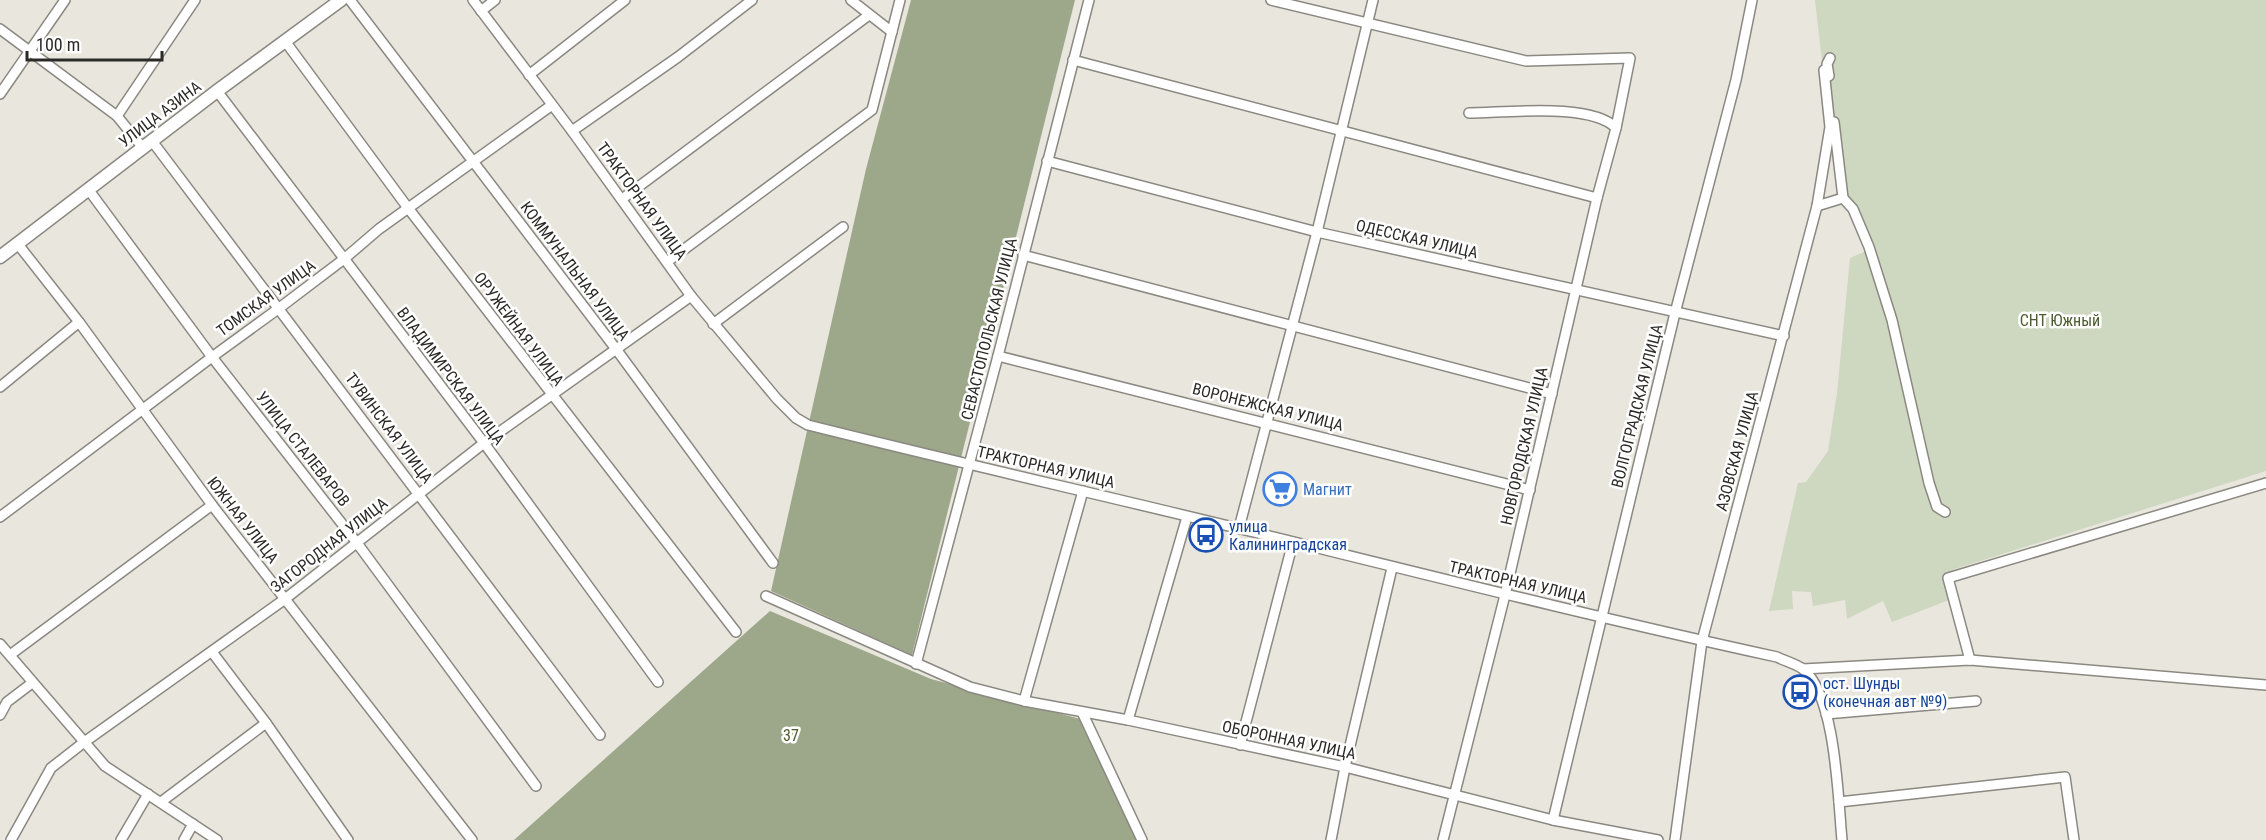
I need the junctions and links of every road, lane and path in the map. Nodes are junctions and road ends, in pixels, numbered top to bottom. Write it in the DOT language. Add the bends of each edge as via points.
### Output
graph roads {
  1 [pos="65,0"];
  2 [pos="195,0"];
  3 [pos="341,0"];
  4 [pos="350,0"];
  5 [pos="473,0"];
  6 [pos="495,0"];
  7 [pos="625,0"];
  8 [pos="752,0"];
  9 [pos="851,0"];
  10 [pos="900,0"];
  11 [pos="1089,0"];
  12 [pos="1271,0"];
  13 [pos="1373,0"];
  14 [pos="1752,0"];
  15 [pos="481,11"];
  16 [pos="869,15"];
  17 [pos="1366,23"];
  18 [pos="0,29"];
  19 [pos="892,32"];
  20 [pos="285,41"];
  21 [pos="30,50"];
  22 [pos="1830,58"];
  23 [pos="1073,60"];
  24 [pos="1824,70"];
  25 [pos="530,75"];
  26 [pos="217,91"];
  27 [pos="0,94"];
  28 [pos="552,105"];
  29 [pos="1468,113"];
  30 [pos="117,116"];
  31 [pos="1616,128"];
  32 [pos="572,131"];
  33 [pos="1341,131"];
  34 [pos="147,144"];
  35 [pos="472,160"];
  36 [pos="1047,161"];
  37 [pos="88,189"];
  38 [pos="1598,198"];
  39 [pos="1843,198"];
  40 [pos="622,199"];
  41 [pos="1817,206"];
  42 [pos="408,208"];
  43 [pos="843,226"];
  44 [pos="1317,232"];
  45 [pos="17,243"];
  46 [pos="1023,255"];
  47 [pos="0,256"];
  48 [pos="344,259"];
  49 [pos="667,262"];
  50 [pos="1576,291"];
  51 [pos="691,296"];
  52 [pos="278,309"];
  53 [pos="1675,313"];
  54 [pos="79,322"];
  55 [pos="713,324"];
  56 [pos="1292,326"];
  57 [pos="1784,336"];
  58 [pos="616,349"];
  59 [pos="998,356"];
  60 [pos="212,357"];
  61 [pos="0,387"];
  62 [pos="1552,394"];
  63 [pos="551,396"];
  64 [pos="142,412"];
  65 [pos="1268,422"];
  66 [pos="484,443"];
  67 [pos="969,465"];
  68 [pos="2266,483"];
  69 [pos="1530,490"];
  70 [pos="1083,491"];
  71 [pos="420,493"];
  72 [pos="212,505"];
  73 [pos="1946,512"];
  74 [pos="0,517"];
  75 [pos="1188,517"];
  76 [pos="1239,528"];
  77 [pos="1293,542"];
  78 [pos="357,543"];
  79 [pos="773,564"];
  80 [pos="1392,568"];
  81 [pos="1505,595"];
  82 [pos="766,596"];
  83 [pos="285,599"];
  84 [pos="1602,617"];
  85 [pos="736,632"];
  86 [pos="1702,641"];
  87 [pos="0,644"];
  88 [pos="212,652"];
  89 [pos="10,655"];
  90 [pos="1970,660"];
  91 [pos="916,664"];
  92 [pos="1803,669"];
  93 [pos="658,682"];
  94 [pos="32,683"];
  95 [pos="2266,685"];
  96 [pos="1024,700"];
  97 [pos="1976,701"];
  98 [pos="1082,712"];
  99 [pos="1826,714"];
  100 [pos="0,715"];
  101 [pos="1128,720"];
  102 [pos="266,723"];
  103 [pos="600,735"];
  104 [pos="83,742"];
  105 [pos="1240,745"];
  106 [pos="1345,767"];
  107 [pos="536,786"];
  108 [pos="148,794"];
  109 [pos="1453,795"];
  110 [pos="161,802"];
  111 [pos="1839,802"];
  112 [pos="1553,820"];
  113 [pos="193,824"];
  114 [pos="10,840"];
  115 [pos="121,840"];
  116 [pos="184,840"];
  117 [pos="216,840"];
  118 [pos="348,840"];
  119 [pos="472,840"];
  120 [pos="1142,840"];
  121 [pos="1331,840"];
  122 [pos="1443,840"];
  123 [pos="1658,840"];
  124 [pos="1675,840"];
  125 [pos="1842,840"];
  126 [pos="2074,840"];
  1 -- 21 [label="street"];
  2 -- 30 [label="street"];
  3 -- 20 [label="main road, УЛИЦА АЗИНА"];
  4 -- 35 [label="street, КОММУНАЛЬНАЯ УЛИЦА"];
  5 -- 15 [label="street, ТРАКТОРНАЯ УЛИЦА"];
  6 -- 15 [label="street"];
  7 -- 25 [label="street"];
  8 -- 32 [label="street"];
  9 -- 16 [label="street"];
  10 -- 19 [label="street"];
  11 -- 23 [label="street, СЕВАСТОПОЛЬСКАЯ УЛИЦА"];
  12 -- 17 [label="street"];
  13 -- 17 [label="street"];
  14 -- 53 [label="street, ВОЛГОГРАДСКАЯ УЛИЦА" via="1736,80"];
  15 -- 25 [label="street, ТРАКТОРНАЯ УЛИЦА"];
  16 -- 19 [label="street"];
  16 -- 40 [label="street"];
  17 -- 31 [label="street, НОВГОРОДСКАЯ УЛИЦА" via="1526,61 1630,58"];
  17 -- 33 [label="street"];
  18 -- 21 [label="street, ТУВИНСКАЯ УЛИЦА"];
  19 -- 49 [label="street" via="872,110"];
  20 -- 26 [label="main road, УЛИЦА АЗИНА"];
  20 -- 42 [label="street, ОРУЖЕЙНАЯ УЛИЦА"];
  21 -- 27 [label="street"];
  21 -- 30 [label="street, ТУВИНСКАЯ УЛИЦА"];
  22 -- 39 [label="street" via="1827,64"];
  23 -- 33 [label="street"];
  23 -- 36 [label="street, СЕВАСТОПОЛЬСКАЯ УЛИЦА"];
  24 -- 41 [label="street, АЗОВСКАЯ УЛИЦА" via="1830,127"];
  25 -- 28 [label="street, ТРАКТОРНАЯ УЛИЦА"];
  26 -- 34 [label="main road, УЛИЦА АЗИНА"];
  26 -- 48 [label="street, ВЛАДИМИРСКАЯ УЛИЦА"];
  28 -- 32 [label="street, ТРАКТОРНАЯ УЛИЦА"];
  28 -- 35 [label="street, ТОМСКАЯ УЛИЦА"];
  29 -- 31 [label="street" via="1575,111 1599,117"];
  30 -- 34 [label="street, ТУВИНСКАЯ УЛИЦА"];
  31 -- 38 [label="street, НОВГОРОДСКАЯ УЛИЦА"];
  32 -- 40 [label="street, ТРАКТОРНАЯ УЛИЦА"];
  33 -- 38 [label="street"];
  33 -- 44 [label="street"];
  34 -- 37 [label="main road, УЛИЦА АЗИНА"];
  34 -- 52 [label="street, ТУВИНСКАЯ УЛИЦА"];
  35 -- 42 [label="street, ТОМСКАЯ УЛИЦА"];
  35 -- 58 [label="street, КОММУНАЛЬНАЯ УЛИЦА"];
  36 -- 44 [label="street, ОДЕССКАЯ УЛИЦА"];
  36 -- 46 [label="street, СЕВАСТОПОЛЬСКАЯ УЛИЦА"];
  37 -- 45 [label="main road, УЛИЦА АЗИНА"];
  37 -- 60 [label="street, УЛИЦА СТАЛЕВАРОВ"];
  38 -- 50 [label="street, НОВГОРОДСКАЯ УЛИЦА"];
  39 -- 41 [label="street"];
  39 -- 73 [label="street" via="1853,209 1869,248 1892,320 1929,483 1937,507"];
  40 -- 49 [label="street, ТРАКТОРНАЯ УЛИЦА"];
  41 -- 57 [label="street, АЗОВСКАЯ УЛИЦА"];
  42 -- 48 [label="street, ТОМСКАЯ УЛИЦА"];
  42 -- 63 [label="street, ОРУЖЕЙНАЯ УЛИЦА"];
  43 -- 55 [label="street"];
  44 -- 50 [label="street, ОДЕССКАЯ УЛИЦА"];
  44 -- 56 [label="street"];
  45 -- 47 [label="main road, УЛИЦА АЗИНА"];
  45 -- 54 [label="street, ЮЖНАЯ УЛИЦА"];
  46 -- 56 [label="street"];
  46 -- 59 [label="street, СЕВАСТОПОЛЬСКАЯ УЛИЦА"];
  48 -- 52 [label="street, ТОМСКАЯ УЛИЦА"];
  48 -- 66 [label="street, ВЛАДИМИРСКАЯ УЛИЦА"];
  49 -- 51 [label="street, ТРАКТОРНАЯ УЛИЦА"];
  50 -- 53 [label="street, ОДЕССКАЯ УЛИЦА"];
  50 -- 62 [label="street, НОВГОРОДСКАЯ УЛИЦА"];
  51 -- 55 [label="street, ТРАКТОРНАЯ УЛИЦА"];
  51 -- 58 [label="street, ЗАГОРОДНАЯ УЛИЦА"];
  52 -- 60 [label="street, ТОМСКАЯ УЛИЦА"];
  52 -- 71 [label="street, ТУВИНСКАЯ УЛИЦА"];
  53 -- 57 [label="street, ОДЕССКАЯ УЛИЦА"];
  53 -- 84 [label="street, ВОЛГОГРАДСКАЯ УЛИЦА"];
  54 -- 61 [label="street"];
  54 -- 64 [label="street, ЮЖНАЯ УЛИЦА"];
  55 -- 67 [label="street, ТРАКТОРНАЯ УЛИЦА" via="777,399 802,422"];
  56 -- 62 [label="street"];
  56 -- 65 [label="street"];
  57 -- 86 [label="street, АЗОВСКАЯ УЛИЦА"];
  58 -- 63 [label="street, ЗАГОРОДНАЯ УЛИЦА"];
  58 -- 79 [label="street, КОММУНАЛЬНАЯ УЛИЦА"];
  59 -- 65 [label="street, ВОРОНЕЖСКАЯ УЛИЦА"];
  59 -- 67 [label="street, СЕВАСТОПОЛЬСКАЯ УЛИЦА"];
  60 -- 64 [label="street, ТОМСКАЯ УЛИЦА"];
  60 -- 78 [label="street, УЛИЦА СТАЛЕВАРОВ"];
  62 -- 69 [label="street, НОВГОРОДСКАЯ УЛИЦА"];
  63 -- 66 [label="street, ЗАГОРОДНАЯ УЛИЦА"];
  63 -- 85 [label="street, ОРУЖЕЙНАЯ УЛИЦА"];
  64 -- 72 [label="street, ЮЖНАЯ УЛИЦА"];
  64 -- 74 [label="street, ТОМСКАЯ УЛИЦА"];
  65 -- 69 [label="street, ВОРОНЕЖСКАЯ УЛИЦА"];
  65 -- 76 [label="street"];
  66 -- 71 [label="street, ЗАГОРОДНАЯ УЛИЦА"];
  66 -- 93 [label="street, ВЛАДИМИРСКАЯ УЛИЦА"];
  67 -- 70 [label="street, ТРАКТОРНАЯ УЛИЦА"];
  67 -- 91 [label="street, СЕВАСТОПОЛЬСКАЯ УЛИЦА"];
  68 -- 90 [label="street" via="1948,578"];
  69 -- 81 [label="street, НОВГОРОДСКАЯ УЛИЦА"];
  70 -- 75 [label="street, ТРАКТОРНАЯ УЛИЦА"];
  70 -- 96 [label="street"];
  71 -- 78 [label="street, ЗАГОРОДНАЯ УЛИЦА"];
  71 -- 103 [label="street, ТУВИНСКАЯ УЛИЦА"];
  72 -- 83 [label="street, ЮЖНАЯ УЛИЦА"];
  72 -- 89 [label="street"];
  75 -- 76 [label="street, ТРАКТОРНАЯ УЛИЦА"];
  75 -- 101 [label="street"];
  76 -- 77 [label="street, ТРАКТОРНАЯ УЛИЦА"];
  77 -- 80 [label="street, ТРАКТОРНАЯ УЛИЦА"];
  77 -- 105 [label="street"];
  78 -- 83 [label="street, ЗАГОРОДНАЯ УЛИЦА"];
  78 -- 107 [label="street, УЛИЦА СТАЛЕВАРОВ"];
  80 -- 81 [label="street, ТРАКТОРНАЯ УЛИЦА"];
  80 -- 106 [label="street"];
  81 -- 84 [label="street, ТРАКТОРНАЯ УЛИЦА"];
  81 -- 109 [label="street, НОВГОРОДСКАЯ УЛИЦА"];
  82 -- 91 [label="street, ОБОРОННАЯ УЛИЦА"];
  83 -- 88 [label="street, ЗАГОРОДНАЯ УЛИЦА"];
  83 -- 119 [label="street, ЮЖНАЯ УЛИЦА"];
  84 -- 86 [label="street, ТРАКТОРНАЯ УЛИЦА"];
  84 -- 112 [label="street, ВОЛГОГРАДСКАЯ УЛИЦА"];
  86 -- 92 [label="street, ТРАКТОРНАЯ УЛИЦА" via="1777,657"];
  86 -- 124 [label="street, АЗОВСКАЯ УЛИЦА"];
  87 -- 89 [label="street"];
  88 -- 102 [label="street"];
  88 -- 104 [label="street, ЗАГОРОДНАЯ УЛИЦА"];
  89 -- 94 [label="street"];
  90 -- 92 [label="street"];
  90 -- 95 [label="street"];
  91 -- 96 [label="street, ОБОРОННАЯ УЛИЦА" via="970,687"];
  92 -- 99 [label="street" via="1815,684"];
  94 -- 100 [label="street" via="7,702"];
  94 -- 104 [label="street"];
  96 -- 98 [label="street, ОБОРОННАЯ УЛИЦА"];
  97 -- 99 [label="street"];
  98 -- 101 [label="street, ОБОРОННАЯ УЛИЦА"];
  98 -- 120 [label="street"];
  99 -- 111 [label="street"];
  101 -- 105 [label="street, ОБОРОННАЯ УЛИЦА"];
  102 -- 110 [label="street"];
  102 -- 118 [label="street"];
  104 -- 108 [label="street" via="105,766"];
  104 -- 114 [label="street, ЗАГОРОДНАЯ УЛИЦА" via="51,768"];
  105 -- 106 [label="street, ОБОРОННАЯ УЛИЦА"];
  106 -- 109 [label="street, ОБОРОННАЯ УЛИЦА"];
  106 -- 121 [label="street"];
  108 -- 110 [label="street"];
  108 -- 115 [label="street"];
  109 -- 112 [label="street, ОБОРОННАЯ УЛИЦА"];
  109 -- 122 [label="street, НОВГОРОДСКАЯ УЛИЦА"];
  110 -- 113 [label="street"];
  111 -- 125 [label="street"];
  111 -- 126 [label="street" via="2065,777"];
  112 -- 123 [label="street, ОБОРОННАЯ УЛИЦА"];
  113 -- 116 [label="street"];
  113 -- 117 [label="street"];
}
